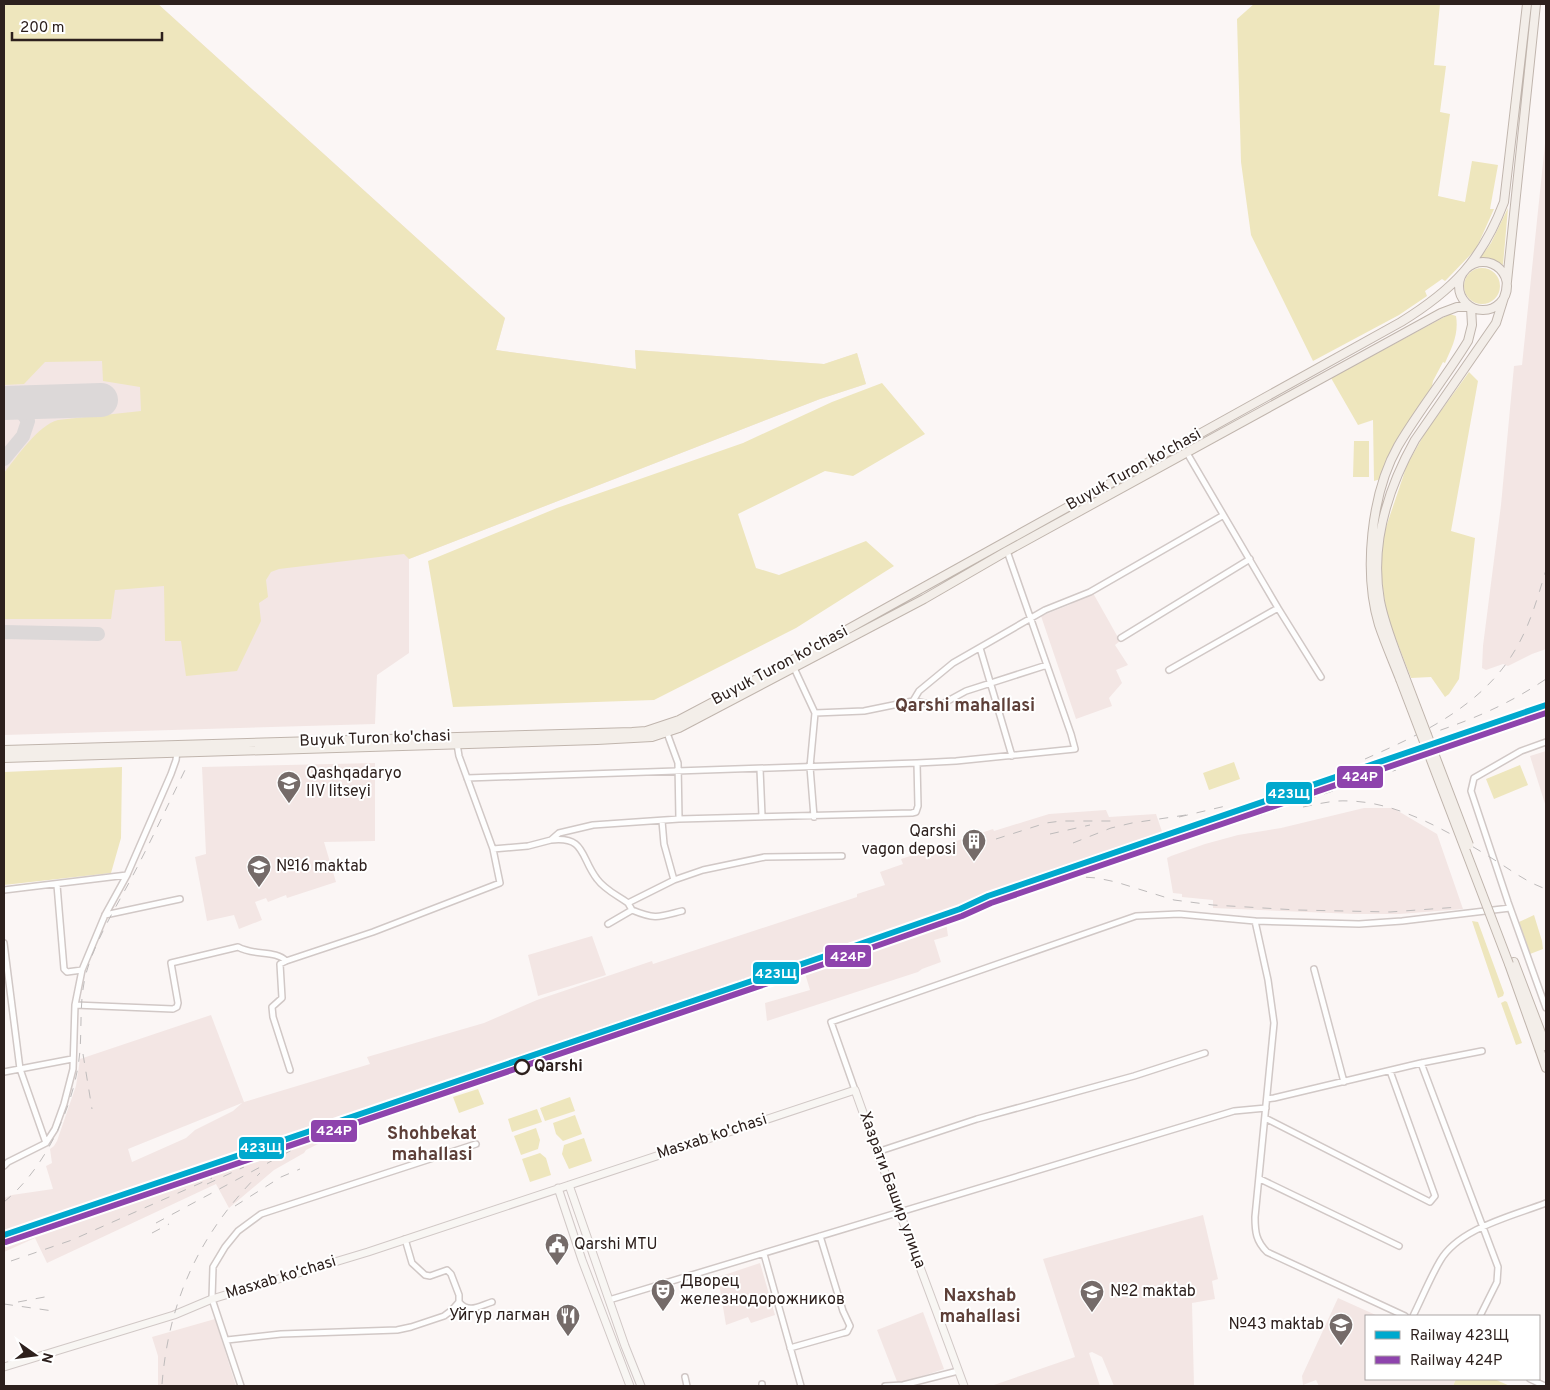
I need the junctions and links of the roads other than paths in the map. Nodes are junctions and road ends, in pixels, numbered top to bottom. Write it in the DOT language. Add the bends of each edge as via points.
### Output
graph roads {
  1 [pos="1527,4"];
  2 [pos="1536,4"];
  3 [pos="1464,271"];
  4 [pos="1506,291"];
  5 [pos="1471,307"];
  6 [pos="1187,453"];
  7 [pos="1222,516"];
  8 [pos="1006,540"];
  9 [pos="1008,550"];
  10 [pos="1250,559"];
  11 [pos="1278,608"];
  12 [pos="1032,618"];
  13 [pos="1121,638"];
  14 [pos="980,648"];
  15 [pos="1048,665"];
  16 [pos="794,668"];
  17 [pos="1169,670"];
  18 [pos="1321,677"];
  19 [pos="1402,678"];
  20 [pos="990,683"];
  21 [pos="912,701"];
  22 [pos="815,713"];
  23 [pos="667,733"];
  24 [pos="1546,742"];
  25 [pos="456,744"];
  26 [pos="177,748"];
  27 [pos="4,750"];
  28 [pos="1012,756"];
  29 [pos="4,758"];
  30 [pos="917,763"];
  31 [pos="810,767"];
  32 [pos="760,769"];
  33 [pos="678,770"];
  34 [pos="467,778"];
  35 [pos="762,816"];
  36 [pos="814,817"];
  37 [pos="679,819"];
  38 [pos="662,821"];
  39 [pos="550,840"];
  40 [pos="493,849"];
  41 [pos="842,856"];
  42 [pos="127,876"];
  43 [pos="674,880"];
  44 [pos="57,885"];
  45 [pos="4,890"];
  46 [pos="180,899"];
  47 [pos="628,903"];
  48 [pos="1510,908"];
  49 [pos="632,910"];
  50 [pos="682,911"];
  51 [pos="105,915"];
  52 [pos="1255,921"];
  53 [pos="608,924"];
  54 [pos="4,943"];
  55 [pos="286,961"];
  56 [pos="1511,963"];
  57 [pos="1314,969"];
  58 [pos="82,970"];
  59 [pos="75,1005"];
  60 [pos="1546,1008"];
  61 [pos="1546,1046"];
  62 [pos="1482,1051"];
  63 [pos="1205,1053"];
  64 [pos="72,1059"];
  65 [pos="1422,1063"];
  66 [pos="1546,1068"];
  67 [pos="20,1069"];
  68 [pos="290,1070"];
  69 [pos="1390,1071"];
  70 [pos="4,1072"];
  71 [pos="1344,1082"];
  72 [pos="855,1090"];
  73 [pos="1267,1099"];
  74 [pos="1266,1108"];
  75 [pos="1265,1118"];
  76 [pos="46,1143"];
  77 [pos="476,1144"];
  78 [pos="877,1152"];
  79 [pos="4,1166"];
  80 [pos="1260,1179"];
  81 [pos="569,1185"];
  82 [pos="558,1188"];
  83 [pos="1546,1203"];
  84 [pos="898,1212"];
  85 [pos="1484,1227"];
  86 [pos="820,1236"];
  87 [pos="405,1239"];
  88 [pos="1399,1246"];
  89 [pos="764,1254"];
  90 [pos="212,1299"];
  91 [pos="609,1300"];
  92 [pos="459,1302"];
  93 [pos="492,1302"];
  94 [pos="1403,1315"];
  95 [pos="1414,1315"];
  96 [pos="1480,1315"];
  97 [pos="227,1340"];
  98 [pos="790,1348"];
  99 [pos="4,1367"];
  100 [pos="958,1371"];
  101 [pos="685,1377"];
  102 [pos="1532,1380"];
  103 [pos="241,1386"];
  104 [pos="630,1386"];
  105 [pos="641,1386"];
  106 [pos="687,1386"];
  107 [pos="801,1386"];
  108 [pos="885,1386"];
  109 [pos="964,1386"];
  110 [pos="1546,1386"];
  1 -- 3 [label="main road, Buyuk Turon ko'chasi" via="1504,202 1484,245"];
  2 -- 4 [label="main road"];
  3 -- 4 [label="main road" via="1477,263 1493,264 1504,275"];
  3 -- 5 [label="main road" via="1459,291"];
  3 -- 8 [label="main road, Buyuk Turon ko'chasi" via="1444,293 1401,322"];
  4 -- 5 [label="main road" via="1493,308 1478,310"];
  4 -- 19 [label="main road" via="1496,323 1404,458 1388,502 1377,560 1378,579 1386,626"];
  5 -- 6 [label="main road, Buyuk Turon ko'chasi" via="1457,307 1442,313"];
  5 -- 19 [label="main road" via="1472,325 1468,341 1397,449 1382,486 1375,516 1371,563 1373,596 1379,624"];
  6 -- 7 [label="street"];
  6 -- 9 [label="main road, Buyuk Turon ko'chasi"];
  7 -- 10 [label="street"];
  7 -- 12 [label="street" via="1090,592"];
  8 -- 9 [label="main road"];
  8 -- 26 [label="main road, Buyuk Turon ko'chasi" via="686,716 646,731"];
  9 -- 12 [label="street"];
  9 -- 16 [label="main road, Buyuk Turon ko'chasi"];
  10 -- 11 [label="street"];
  10 -- 13 [label="street"];
  11 -- 17 [label="street"];
  11 -- 18 [label="street"];
  12 -- 14 [label="street"];
  12 -- 15 [label="street"];
  14 -- 20 [label="street"];
  14 -- 21 [label="street" via="953,663 919,691"];
  15 -- 20 [label="street"];
  15 -- 28 [label="street" via="1074,749"];
  16 -- 22 [label="street"];
  16 -- 23 [label="main road, Buyuk Turon ko'chasi"];
  19 -- 56 [label="main road, bridge"];
  20 -- 21 [label="street" via="966,690 936,705"];
  20 -- 28 [label="street"];
  21 -- 22 [label="street" via="864,711"];
  22 -- 31 [label="street"];
  23 -- 25 [label="main road, Buyuk Turon ko'chasi" via="636,739"];
  23 -- 33 [label="street"];
  24 -- 48 [label="street" via="1521,751 1474,778 1471,791"];
  25 -- 26 [label="main road, Buyuk Turon ko'chasi"];
  25 -- 34 [label="street"];
  26 -- 27 [label="main road, Buyuk Turon ko'chasi"];
  26 -- 29 [label="main road, Buyuk Turon ko'chasi"];
  26 -- 42 [label="street" via="175,765"];
  28 -- 30 [label="street"];
  30 -- 31 [label="street"];
  30 -- 36 [label="street" via="916,812"];
  31 -- 32 [label="street"];
  31 -- 36 [label="street"];
  32 -- 33 [label="street"];
  32 -- 35 [label="street"];
  33 -- 34 [label="street"];
  33 -- 37 [label="street"];
  34 -- 40 [label="street"];
  35 -- 36 [label="street"];
  35 -- 37 [label="street"];
  37 -- 38 [label="street"];
  38 -- 39 [label="street" via="593,825 559,832"];
  38 -- 43 [label="street" via="664,844"];
  39 -- 40 [label="street"];
  39 -- 47 [label="street" via="564,838 576,843 596,878 606,889"];
  40 -- 55 [label="street" via="500,883 373,932"];
  41 -- 43 [label="street" via="764,857 703,870"];
  42 -- 44 [label="street"];
  42 -- 51 [label="street"];
  43 -- 47 [label="street"];
  44 -- 45 [label="street"];
  44 -- 58 [label="street" via="64,969 67,972"];
  46 -- 51 [label="street"];
  47 -- 49 [label="street"];
  48 -- 52 [label="street" via="1359,924"];
  48 -- 60 [label="street"];
  49 -- 50 [label="street" via="650,918"];
  49 -- 53 [label="street"];
  51 -- 58 [label="street"];
  52 -- 72 [label="street, Хазрати Башир улица" via="1179,914 1136,916 831,1022"];
  52 -- 73 [label="street" via="1274,1022"];
  54 -- 67 [label="street"];
  55 -- 59 [label="street" via="276,955 255,954 238,947 171,963 178,1003 173,1009"];
  55 -- 68 [label="street" via="280,964 282,998 272,1007 272,1017"];
  56 -- 61 [label="main road"];
  56 -- 66 [label="main road"];
  57 -- 71 [label="street"];
  58 -- 59 [label="street"];
  59 -- 64 [label="street"];
  62 -- 65 [label="street"];
  63 -- 78 [label="street"];
  64 -- 67 [label="street"];
  64 -- 76 [label="street" via="64,1104"];
  65 -- 69 [label="street"];
  65 -- 85 [label="street"];
  67 -- 70 [label="street"];
  67 -- 76 [label="street"];
  69 -- 71 [label="street"];
  69 -- 75 [label="street" via="1435,1196 1430,1202"];
  71 -- 73 [label="street"];
  72 -- 78 [label="main road, Хазрати Башир улица"];
  72 -- 81 [label="main road, Masxab ko'chasi"];
  73 -- 74 [label="street"];
  74 -- 75 [label="street"];
  74 -- 84 [label="street" via="1234,1111"];
  75 -- 80 [label="street"];
  76 -- 79 [label="street"];
  77 -- 90 [label="street" via="261,1214 238,1231 225,1247 213,1268"];
  78 -- 84 [label="main road, Хазрати Башир улица"];
  80 -- 88 [label="street"];
  80 -- 94 [label="street" via="1255,1234 1267,1252"];
  81 -- 82 [label="main road, Masxab ko'chasi"];
  81 -- 91 [label="main road"];
  82 -- 87 [label="main road, Masxab ko'chasi"];
  82 -- 104 [label="main road"];
  83 -- 85 [label="street"];
  84 -- 86 [label="street"];
  84 -- 100 [label="main road, Хазрати Башир улица"];
  85 -- 95 [label="street" via="1457,1240 1440,1260"];
  85 -- 96 [label="street" via="1498,1267 1497,1282"];
  86 -- 89 [label="street"];
  86 -- 98 [label="street" via="850,1326 848,1332"];
  87 -- 90 [label="main road, Masxab ko'chasi"];
  87 -- 92 [label="street" via="412,1263 426,1275 447,1270 451,1274"];
  89 -- 91 [label="street"];
  89 -- 98 [label="street"];
  90 -- 97 [label="street"];
  90 -- 99 [label="main road, Masxab ko'chasi" via="174,1315"];
  91 -- 105 [label="main road"];
  92 -- 93 [label="street" via="468,1309"];
  92 -- 97 [label="street" via="444,1316 397,1330 281,1334"];
  97 -- 103 [label="street"];
  98 -- 107 [label="street"];
  100 -- 108 [label="street" via="903,1385"];
  100 -- 109 [label="main road, Хазрати Башир улица"];
  101 -- 106 [label="street"];
  102 -- 110 [label="street"];
}
